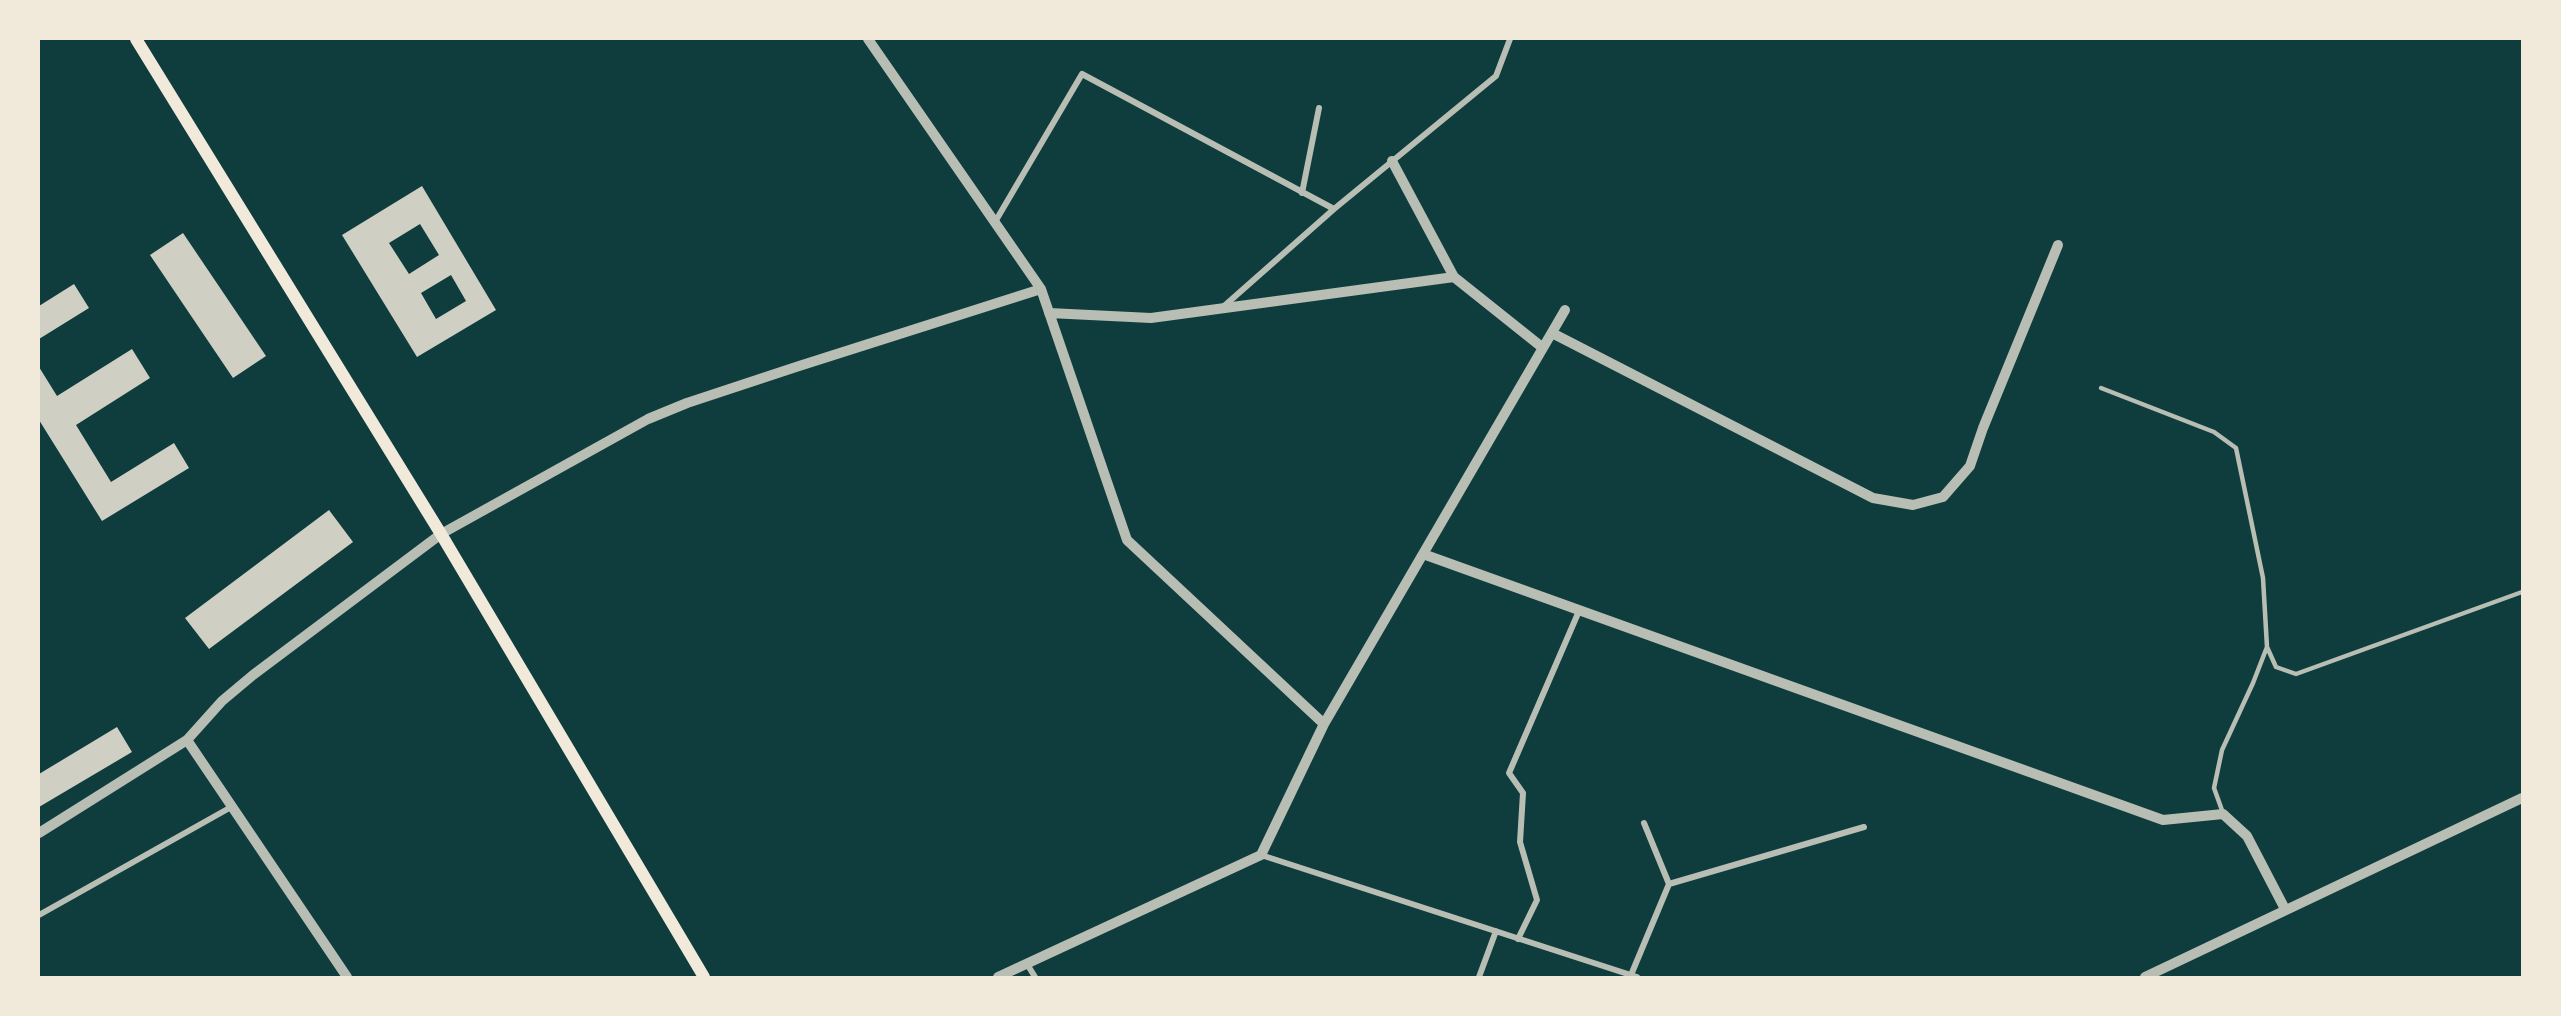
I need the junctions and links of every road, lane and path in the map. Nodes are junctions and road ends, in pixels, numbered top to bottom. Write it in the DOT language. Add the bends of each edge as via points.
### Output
graph roads {
  1 [pos="136,39"];
  2 [pos="868,39"];
  3 [pos="1510,39"];
  4 [pos="1319,108"];
  5 [pos="1392,161"];
  6 [pos="1302,193"];
  7 [pos="1334,210"];
  8 [pos="994,222"];
  9 [pos="2058,245"];
  10 [pos="1454,277"];
  11 [pos="1041,289"];
  12 [pos="1223,307"];
  13 [pos="1565,310"];
  14 [pos="1049,313"];
  15 [pos="1552,333"];
  16 [pos="1543,348"];
  17 [pos="2101,388"];
  18 [pos="441,534"];
  19 [pos="1423,554"];
  20 [pos="2522,592"];
  21 [pos="1580,611"];
  22 [pos="2267,647"];
  23 [pos="1324,724"];
  24 [pos="187,740"];
  25 [pos="2522,798"];
  26 [pos="233,806"];
  27 [pos="2223,814"];
  28 [pos="1644,823"];
  29 [pos="1864,827"];
  30 [pos="39,833"];
  31 [pos="1261,855"];
  32 [pos="1669,884"];
  33 [pos="2285,909"];
  34 [pos="39,915"];
  35 [pos="1496,931"];
  36 [pos="1518,939"];
  37 [pos="1027,963"];
  38 [pos="1634,976"];
  39 [pos="347,977"];
  40 [pos="704,977"];
  41 [pos="998,977"];
  42 [pos="1035,977"];
  43 [pos="1479,977"];
  44 [pos="2145,977"];
  1 -- 18 [label="main road"];
  2 -- 8 [label="street"];
  3 -- 5 [label="street" via="1496,76"];
  4 -- 6 [label="street"];
  5 -- 7 [label="street"];
  5 -- 10 [label="street"];
  6 -- 7 [label="street"];
  6 -- 8 [label="street" via="1082,74"];
  7 -- 12 [label="street"];
  8 -- 11 [label="street"];
  9 -- 15 [label="street" via="1970,466 1943,497 1913,505 1873,498"];
  10 -- 12 [label="street"];
  10 -- 16 [label="street"];
  11 -- 14 [label="street"];
  11 -- 18 [label="street" via="687,403 648,419"];
  12 -- 14 [label="street" via="1151,318"];
  13 -- 15 [label="street"];
  14 -- 23 [label="street" via="1127,540"];
  15 -- 16 [label="street"];
  16 -- 19 [label="street"];
  17 -- 22 [label="lane" via="2214,432 2236,448 2263,578"];
  18 -- 24 [label="street" via="253,675 222,701"];
  18 -- 40 [label="main road"];
  19 -- 21 [label="street"];
  19 -- 23 [label="street"];
  20 -- 22 [label="lane" via="2296,674 2276,667"];
  21 -- 27 [label="street" via="2163,820"];
  21 -- 36 [label="street" via="1509,773 1523,793 1521,842 1537,900"];
  22 -- 27 [label="lane" via="2222,750 2214,788"];
  23 -- 31 [label="street"];
  24 -- 26 [label="street"];
  24 -- 30 [label="street"];
  25 -- 33 [label="street"];
  26 -- 34 [label="street"];
  26 -- 39 [label="street"];
  27 -- 33 [label="street" via="2247,836"];
  28 -- 32 [label="street"];
  29 -- 32 [label="street"];
  31 -- 35 [label="street"];
  31 -- 37 [label="street"];
  32 -- 38 [label="street"];
  33 -- 44 [label="street"];
  35 -- 36 [label="street"];
  35 -- 43 [label="street"];
  36 -- 38 [label="street"];
  37 -- 41 [label="street"];
  37 -- 42 [label="street"];
}
